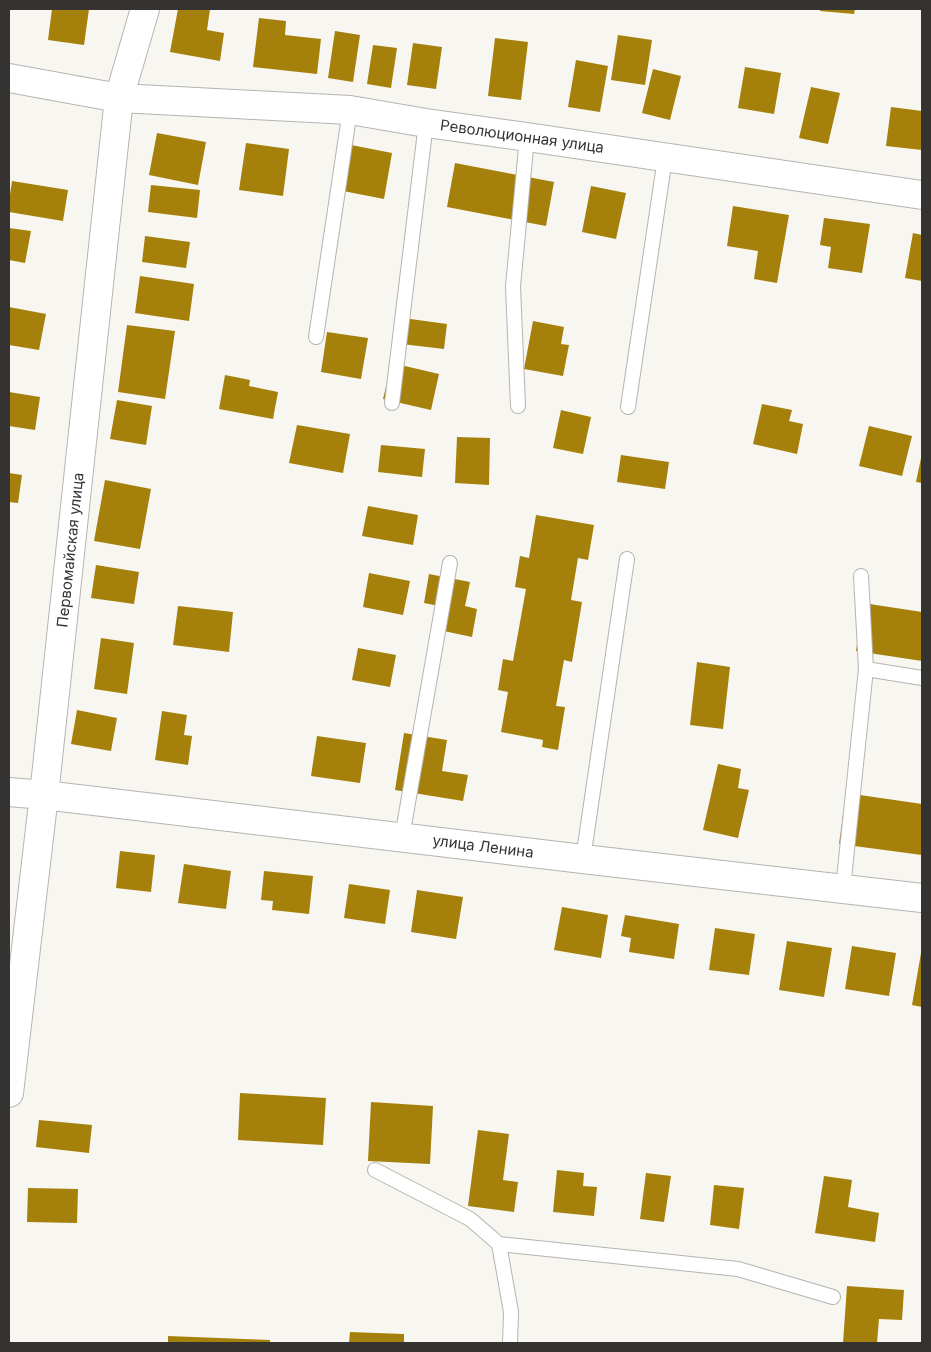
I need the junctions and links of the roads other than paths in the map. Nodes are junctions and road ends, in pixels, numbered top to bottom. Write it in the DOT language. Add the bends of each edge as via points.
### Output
graph roads {
  1 [pos="145,9"];
  2 [pos="9,78"];
  3 [pos="119,98"];
  4 [pos="350,110"];
  5 [pos="426,123"];
  6 [pos="527,137"];
  7 [pos="666,158"];
  8 [pos="922,195"];
  9 [pos="316,337"];
  10 [pos="392,403"];
  11 [pos="518,406"];
  12 [pos="628,407"];
  13 [pos="627,559"];
  14 [pos="450,563"];
  15 [pos="861,576"];
  16 [pos="866,669"];
  17 [pos="922,678"];
  18 [pos="9,792"];
  19 [pos="44,794"];
  20 [pos="402,837"];
  21 [pos="583,859"];
  22 [pos="843,888"];
  23 [pos="922,898"];
  24 [pos="9,1093"];
  25 [pos="375,1170"];
  26 [pos="499,1244"];
  27 [pos="833,1297"];
  28 [pos="510,1343"];
  1 -- 3 [label="street, Первомайская улица"];
  2 -- 3 [label="street, Революционная улица"];
  3 -- 4 [label="street, Революционная улица"];
  3 -- 19 [label="street, Первомайская улица"];
  4 -- 5 [label="street, Революционная улица"];
  4 -- 9 [label="lane"];
  5 -- 6 [label="street, Революционная улица"];
  5 -- 10 [label="lane"];
  6 -- 7 [label="street, Революционная улица"];
  6 -- 11 [label="lane" via="513,286"];
  7 -- 8 [label="street, Революционная улица"];
  7 -- 12 [label="lane"];
  13 -- 21 [label="lane"];
  14 -- 20 [label="lane"];
  15 -- 16 [label="lane"];
  16 -- 17 [label="lane"];
  16 -- 22 [label="lane"];
  18 -- 19 [label="street, улица Ленина"];
  19 -- 20 [label="street, улица Ленина"];
  19 -- 24 [label="street, Первомайская улица"];
  20 -- 21 [label="street, улица Ленина"];
  21 -- 22 [label="street, улица Ленина"];
  22 -- 23 [label="street, улица Ленина"];
  25 -- 26 [label="lane" via="470,1219"];
  26 -- 27 [label="lane" via="738,1269"];
  26 -- 28 [label="lane" via="511,1312"];
}
